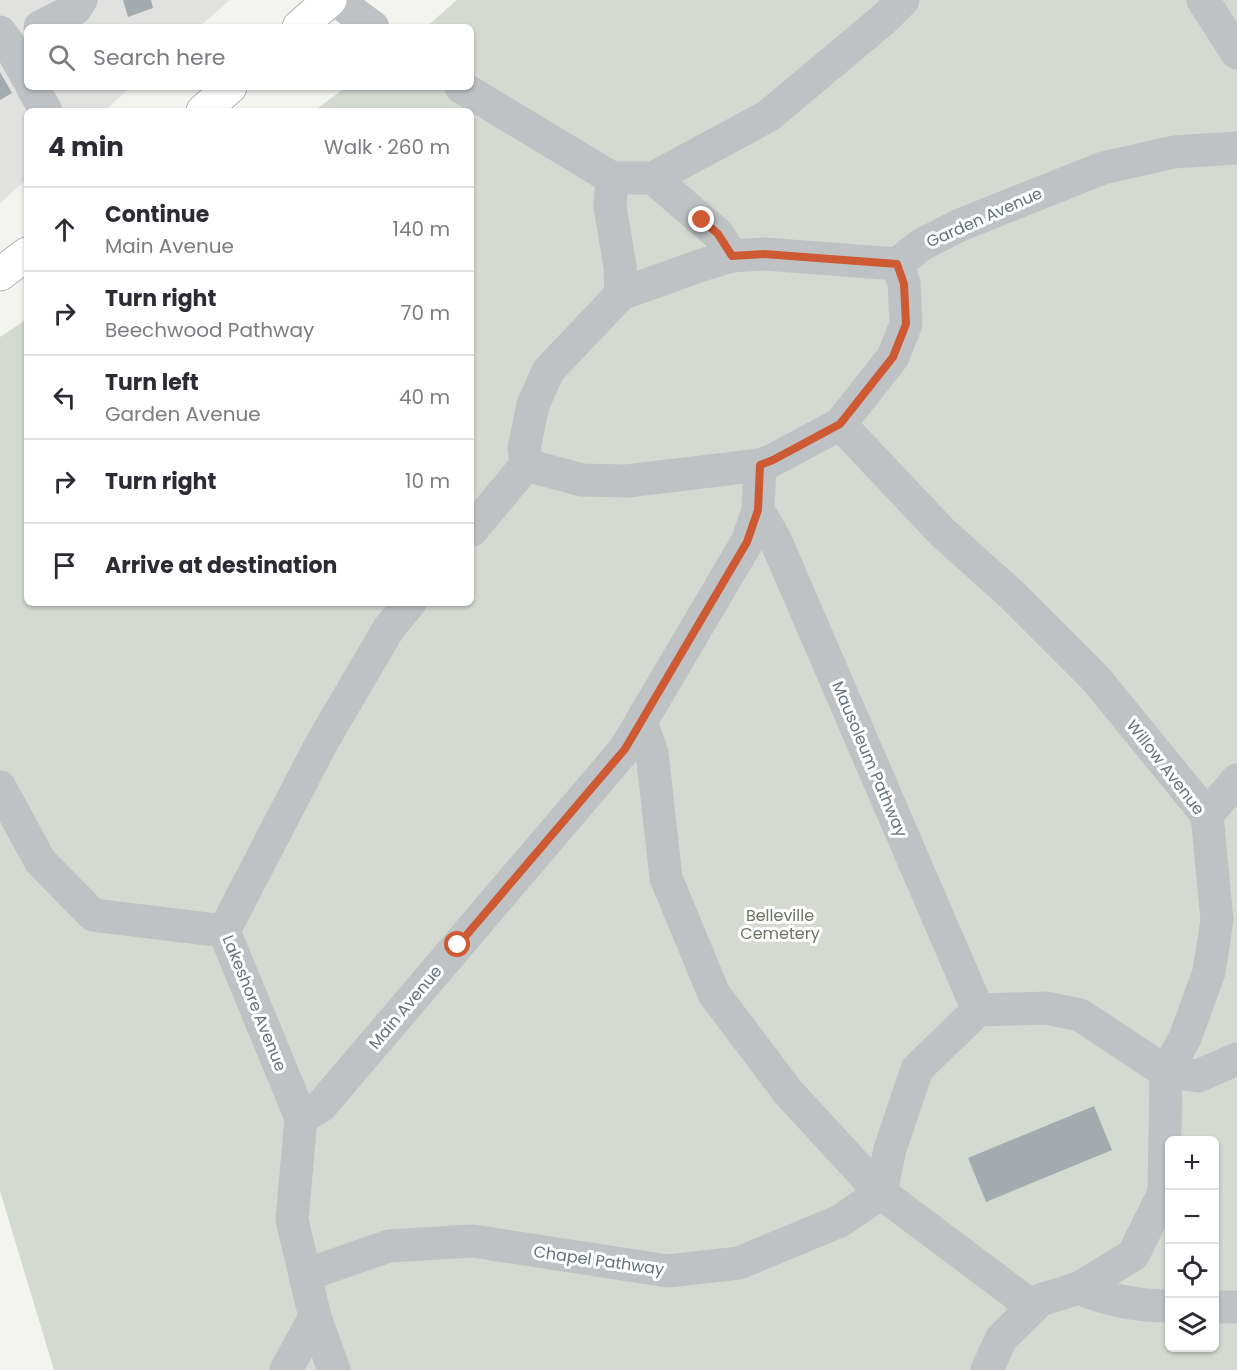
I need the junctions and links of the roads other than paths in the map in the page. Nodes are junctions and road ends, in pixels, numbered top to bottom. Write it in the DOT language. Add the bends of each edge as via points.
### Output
graph roads {
  1 [pos="81,0"];
  2 [pos="330,0"];
  3 [pos="336,0"];
  4 [pos="903,0"];
  5 [pos="1203,0"];
  6 [pos="46,24"];
  7 [pos="302,24"];
  8 [pos="369,24"];
  9 [pos="12,36"];
  10 [pos="1237,53"];
  11 [pos="24,69"];
  12 [pos="34,90"];
  13 [pos="227,90"];
  14 [pos="466,90"];
  15 [pos="44,108"];
  16 [pos="206,108"];
  17 [pos="1237,148"];
  18 [pos="612,178"];
  19 [pos="653,178"];
  20 [pos="24,256"];
  21 [pos="732,256"];
  22 [pos="897,264"];
  23 [pos="0,274"];
  24 [pos="621,294"];
  25 [pos="840,424"];
  26 [pos="526,465"];
  27 [pos="760,465"];
  28 [pos="758,510"];
  29 [pos="474,527"];
  30 [pos="407,606"];
  31 [pos="641,722"];
  32 [pos="1237,780"];
  33 [pos="0,787"];
  34 [pos="1207,815"];
  35 [pos="224,931"];
  36 [pos="978,1010"];
  37 [pos="1237,1059"];
  38 [pos="1166,1072"];
  39 [pos="301,1118"];
  40 [pos="881,1193"];
  41 [pos="305,1275"];
  42 [pos="1080,1288"];
  43 [pos="1165,1306"];
  44 [pos="1033,1307"];
  45 [pos="1219,1307"];
  46 [pos="1237,1307"];
  47 [pos="315,1317"];
  48 [pos="286,1370"];
  49 [pos="334,1370"];
  50 [pos="987,1370"];
  1 -- 6 [label="lane" via="75,9"];
  2 -- 7 [label="main road"];
  3 -- 8 [label="lane"];
  4 -- 19 [label="lane" via="768,116"];
  5 -- 10 [label="lane"];
  9 -- 11 [label="lane"];
  12 -- 15 [label="lane"];
  13 -- 16 [label="main road"];
  14 -- 18 [label="lane"];
  17 -- 22 [label="lane, Garden Avenue" via="1174,152 1103,168 960,225 921,244"];
  18 -- 19 [label="lane"];
  18 -- 24 [label="lane" via="610,207"];
  19 -- 21 [label="lane" via="718,234"];
  20 -- 23 [label="main road"];
  21 -- 22 [label="lane" via="764,254"];
  21 -- 24 [label="lane"];
  22 -- 25 [label="lane" via="904,284 906,324 893,357"];
  24 -- 26 [label="lane" via="548,371 534,405 524,448"];
  25 -- 27 [label="lane"];
  25 -- 34 [label="lane, Willow Avenue" via="943,533 1096,679"];
  26 -- 27 [label="lane" via="582,480 627,481"];
  26 -- 29 [label="lane"];
  27 -- 28 [label="lane, Main Avenue"];
  28 -- 31 [label="lane, Main Avenue" via="747,542"];
  28 -- 36 [label="lane, Mausoleum Pathway" via="776,539"];
  30 -- 35 [label="lane, Lakeshore Avenue" via="389,628 321,744"];
  31 -- 39 [label="lane, Main Avenue" via="625,749 321,1106"];
  31 -- 40 [label="lane" via="652,753 666,878 714,993 788,1092"];
  32 -- 34 [label="lane"];
  33 -- 35 [label="lane" via="40,861 93,915"];
  34 -- 38 [label="lane, Willow Avenue" via="1217,920 1209,972 1185,1038"];
  35 -- 39 [label="lane, Lakeshore Avenue"];
  36 -- 38 [label="lane" via="1046,1008 1080,1015"];
  36 -- 40 [label="lane" via="917,1069 890,1149"];
  37 -- 38 [label="lane" via="1198,1076"];
  38 -- 42 [label="lane, Willow Avenue" via="1164,1193 1133,1255"];
  39 -- 41 [label="lane, Lakeshore Avenue" via="292,1220"];
  40 -- 41 [label="lane, Chapel Pathway" via="840,1221 739,1263 668,1271 473,1241 389,1246"];
  40 -- 44 [label="lane"];
  41 -- 47 [label="lane, Lakeshore Avenue"];
  42 -- 43 [label="lane" via="1100,1297"];
  42 -- 44 [label="lane" via="1040,1300"];
  44 -- 50 [label="lane" via="1001,1339"];
  45 -- 46 [label="lane"];
  47 -- 48 [label="lane"];
  47 -- 49 [label="lane, Lakeshore Avenue"];
}
